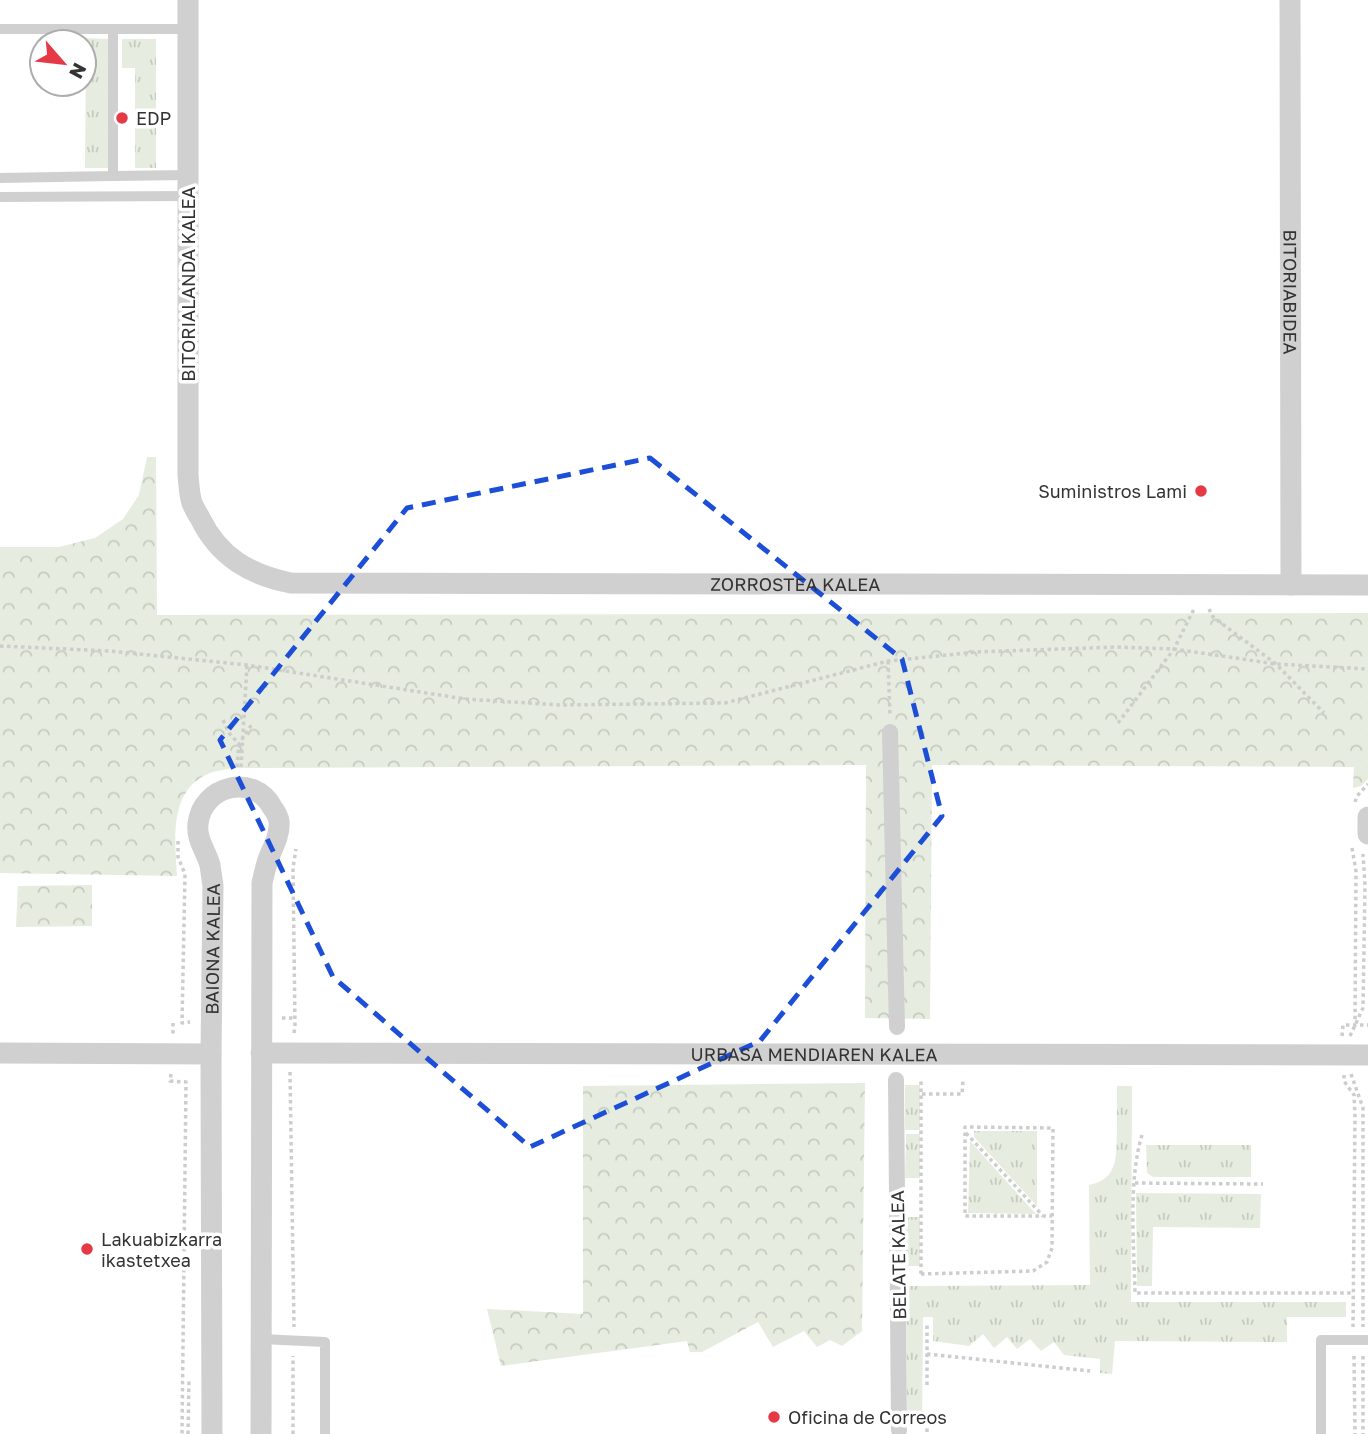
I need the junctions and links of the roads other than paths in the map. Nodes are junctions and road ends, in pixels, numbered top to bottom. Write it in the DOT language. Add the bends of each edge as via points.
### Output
graph roads {
  1 [pos="188,0"];
  2 [pos="1290,0"];
  3 [pos="0,29"];
  4 [pos="113,29"];
  5 [pos="188,29"];
  6 [pos="188,175"];
  7 [pos="113,176"];
  8 [pos="0,178"];
  9 [pos="188,196"];
  10 [pos="0,197"];
  11 [pos="228,556"];
  12 [pos="1291,584"];
  13 [pos="1368,584"];
  14 [pos="890,732"];
  15 [pos="1361,812"];
  16 [pos="1360,840"];
  17 [pos="898,1027"];
  18 [pos="261,1053"];
  19 [pos="0,1054"];
  20 [pos="211,1054"];
  21 [pos="1353,1056"];
  22 [pos="896,1080"];
  23 [pos="261,1339"];
  24 [pos="1361,1340"];
  25 [pos="899,1430"];
  26 [pos="212,1434"];
  27 [pos="261,1434"];
  28 [pos="325,1434"];
  29 [pos="1321,1434"];
  1 -- 5 [label="street, BITORIALANDA KALEA"];
  2 -- 12 [label="street, BITORIABIDEA"];
  3 -- 4 [label="lane"];
  4 -- 5 [label="lane"];
  4 -- 7 [label="lane"];
  5 -- 6 [label="street, BITORIALANDA KALEA"];
  6 -- 7 [label="lane"];
  6 -- 9 [label="street, BITORIALANDA KALEA"];
  7 -- 8 [label="lane"];
  9 -- 10 [label="lane"];
  9 -- 11 [label="street, BITORIALANDA KALEA" via="188,475 192,503 208,534"];
  11 -- 12 [label="street, ZORROSTEA KALEA" via="250,570 292,583"];
  12 -- 13 [label="street, ZORROSTEA KALEA"];
  14 -- 17 [label="street"];
  15 -- 16 [label="street"];
  18 -- 20 [label="street, BAIONA KALEA" via="262,883 278,838 279,819 259,792 243,787 214,794 198,822 213,886"];
  18 -- 21 [label="street, URBASA MENDIAREN KALEA"];
  18 -- 23 [label="street, BAIONA KALEA"];
  19 -- 20 [label="street"];
  20 -- 26 [label="street, BAIONA KALEA"];
  22 -- 25 [label="street, BELATE KALEA"];
  23 -- 27 [label="street, BAIONA KALEA"];
  23 -- 28 [label="lane" via="325,1342"];
  24 -- 29 [label="lane" via="1321,1340"];
}
